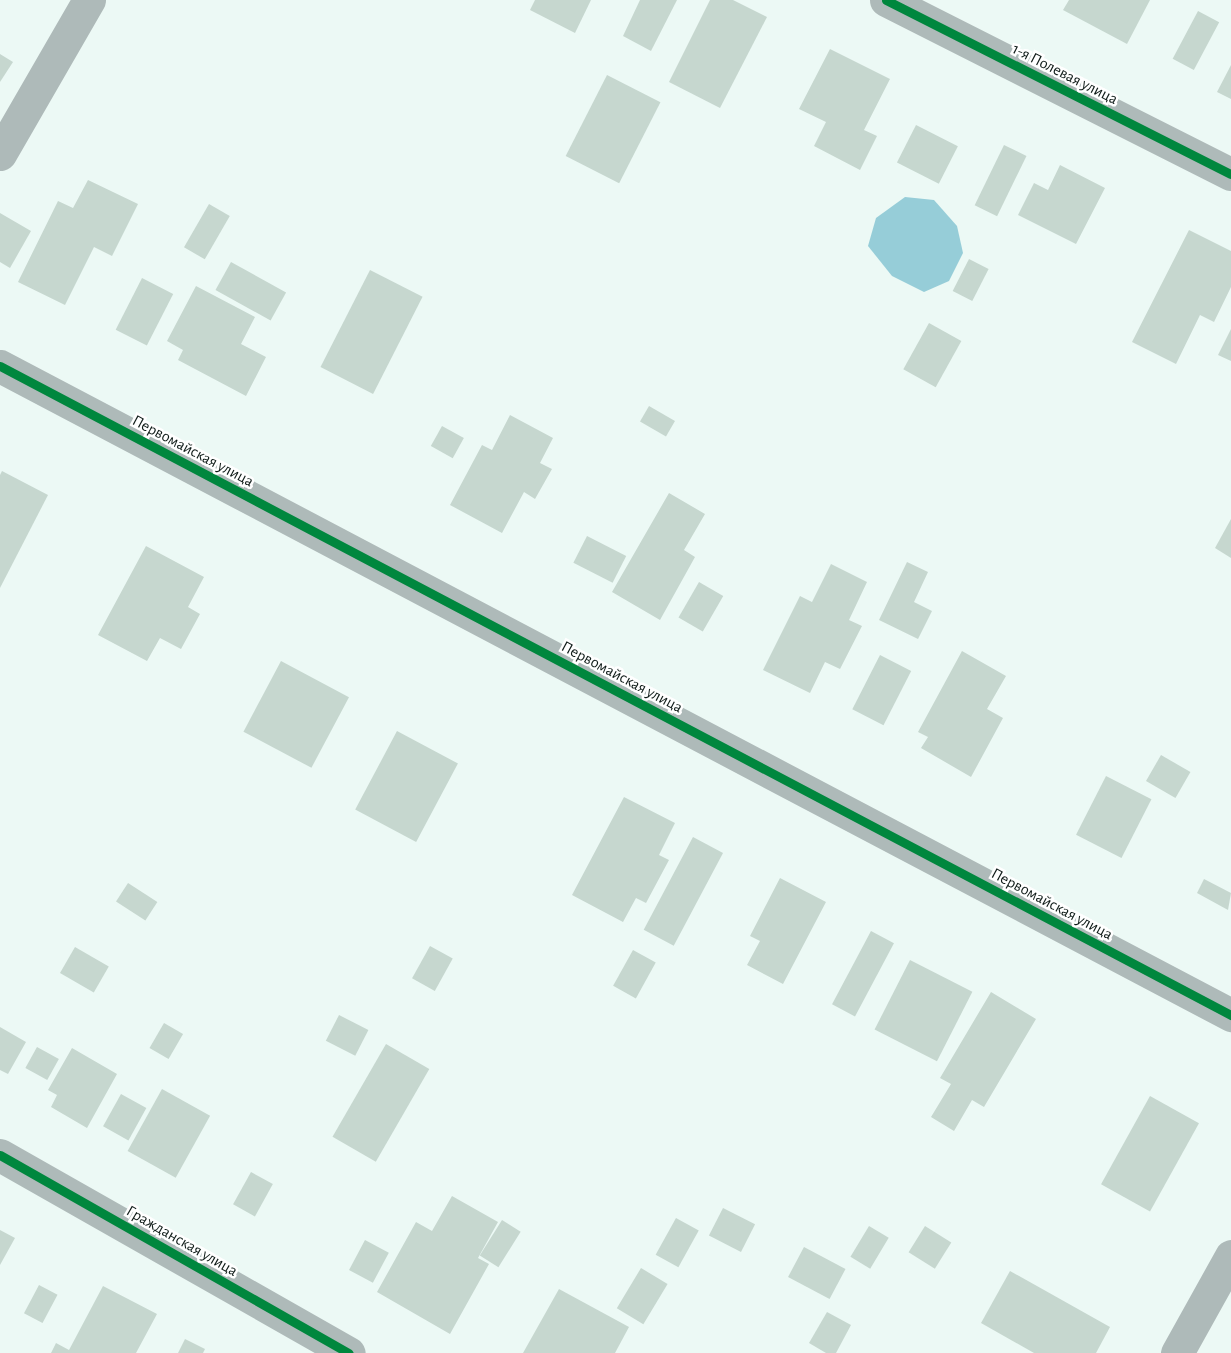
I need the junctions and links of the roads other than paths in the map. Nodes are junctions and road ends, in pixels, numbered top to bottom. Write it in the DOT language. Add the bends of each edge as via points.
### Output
graph roads {
  1 [pos="89,0"];
  2 [pos="886,0"];
  3 [pos="0,154"];
  4 [pos="1231,174"];
  5 [pos="0,366"];
  6 [pos="1231,1015"];
  7 [pos="0,1155"];
  8 [pos="1231,1256"];
  9 [pos="349,1353"];
  10 [pos="1177,1353"];
  1 -- 3 [label="street"];
  2 -- 4 [label="street, 1-я Полевая улица"];
  5 -- 6 [label="street, Первомайская улица"];
  7 -- 9 [label="street, Гражданская улица"];
  8 -- 10 [label="street"];
}
